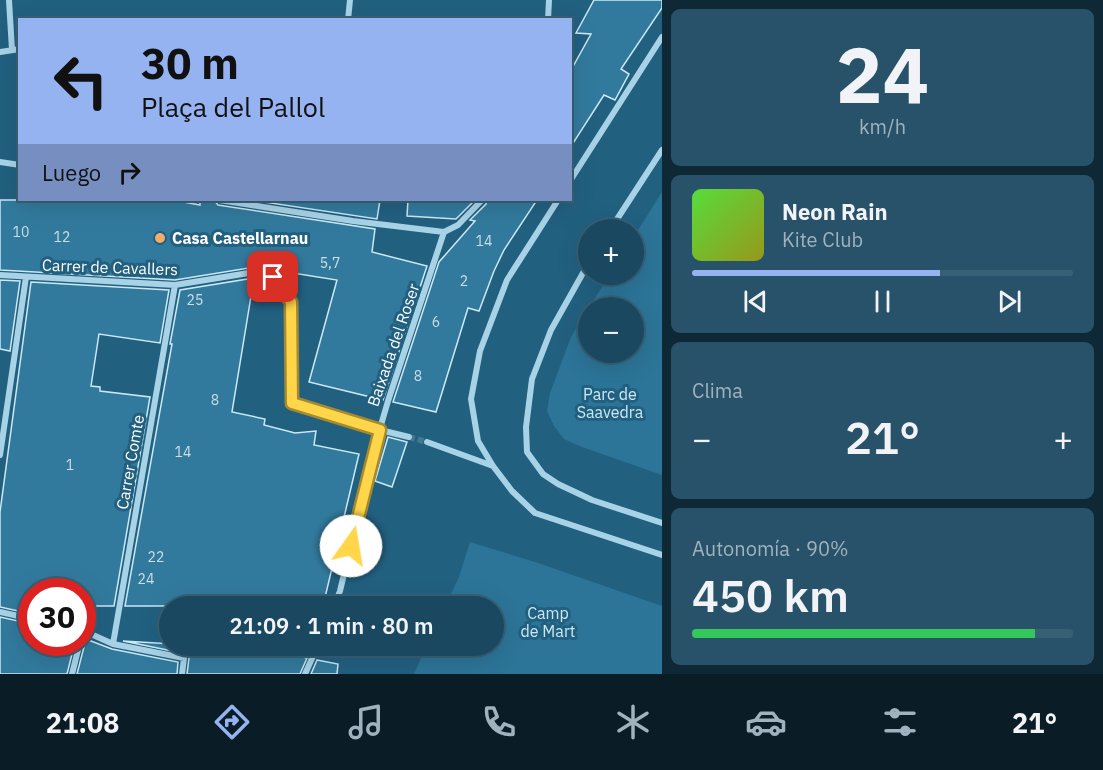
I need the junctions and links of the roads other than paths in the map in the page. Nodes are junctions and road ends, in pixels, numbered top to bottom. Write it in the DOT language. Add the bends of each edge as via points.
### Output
graph roads {
  1 [pos="9,0"];
  2 [pos="350,0"];
  3 [pos="549,0"];
  4 [pos="348,18"];
  5 [pos="548,18"];
  6 [pos="662,37"];
  7 [pos="16,49"];
  8 [pos="0,52"];
  9 [pos="662,150"];
  10 [pos="0,162"];
  11 [pos="18,165"];
  12 [pos="572,179"];
  13 [pos="225,201"];
  14 [pos="481,201"];
  15 [pos="557,201"];
  16 [pos="617,219"];
  17 [pos="444,232"];
  18 [pos="0,275"];
  19 [pos="26,277"];
  20 [pos="578,282"];
  21 [pos="175,285"];
  22 [pos="380,430"];
  23 [pos="409,437"];
  24 [pos="427,442"];
  25 [pos="0,455"];
  26 [pos="494,466"];
  27 [pos="662,523"];
  28 [pos="662,555"];
  29 [pos="338,596"];
  30 [pos="0,612"];
  31 [pos="18,616"];
  32 [pos="96,636"];
  33 [pos="113,644"];
  34 [pos="76,656"];
  35 [pos="313,656"];
  36 [pos="72,674"];
  37 [pos="182,674"];
  38 [pos="305,674"];
  1 -- 7 [label="street"];
  2 -- 4 [label="street"];
  3 -- 5 [label="street"];
  6 -- 12 [label="street"];
  7 -- 8 [label="street"];
  9 -- 16 [label="street"];
  10 -- 11 [label="street"];
  13 -- 17 [label="street"];
  14 -- 17 [label="street" via="458,225"];
  15 -- 26 [label="street" via="507,280 480,351 471,399 478,441"];
  17 -- 22 [label="street, Baixada del Roser"];
  18 -- 19 [label="street, Carrer de Cavallers"];
  19 -- 21 [label="street, Carrer de Cavallers"];
  19 -- 25 [label="street"];
  20 -- 27 [label="street" via="551,330 532,379 527,452 543,474 558,484 592,500"];
  21 -- 22 [label="street, Carrer de Cavallers" via="255,272 273,277 291,302 292,403"];
  21 -- 33 [label="street, Carrer Comte"];
  22 -- 23 [label="street"];
  22 -- 29 [label="street, Baixada del Roser"];
  24 -- 26 [label="street"];
  26 -- 28 [label="street" via="535,513"];
  30 -- 31 [label="street"];
  32 -- 33 [label="street"];
  33 -- 37 [label="street" via="184,658"];
  34 -- 36 [label="street"];
  35 -- 38 [label="street"];
}
